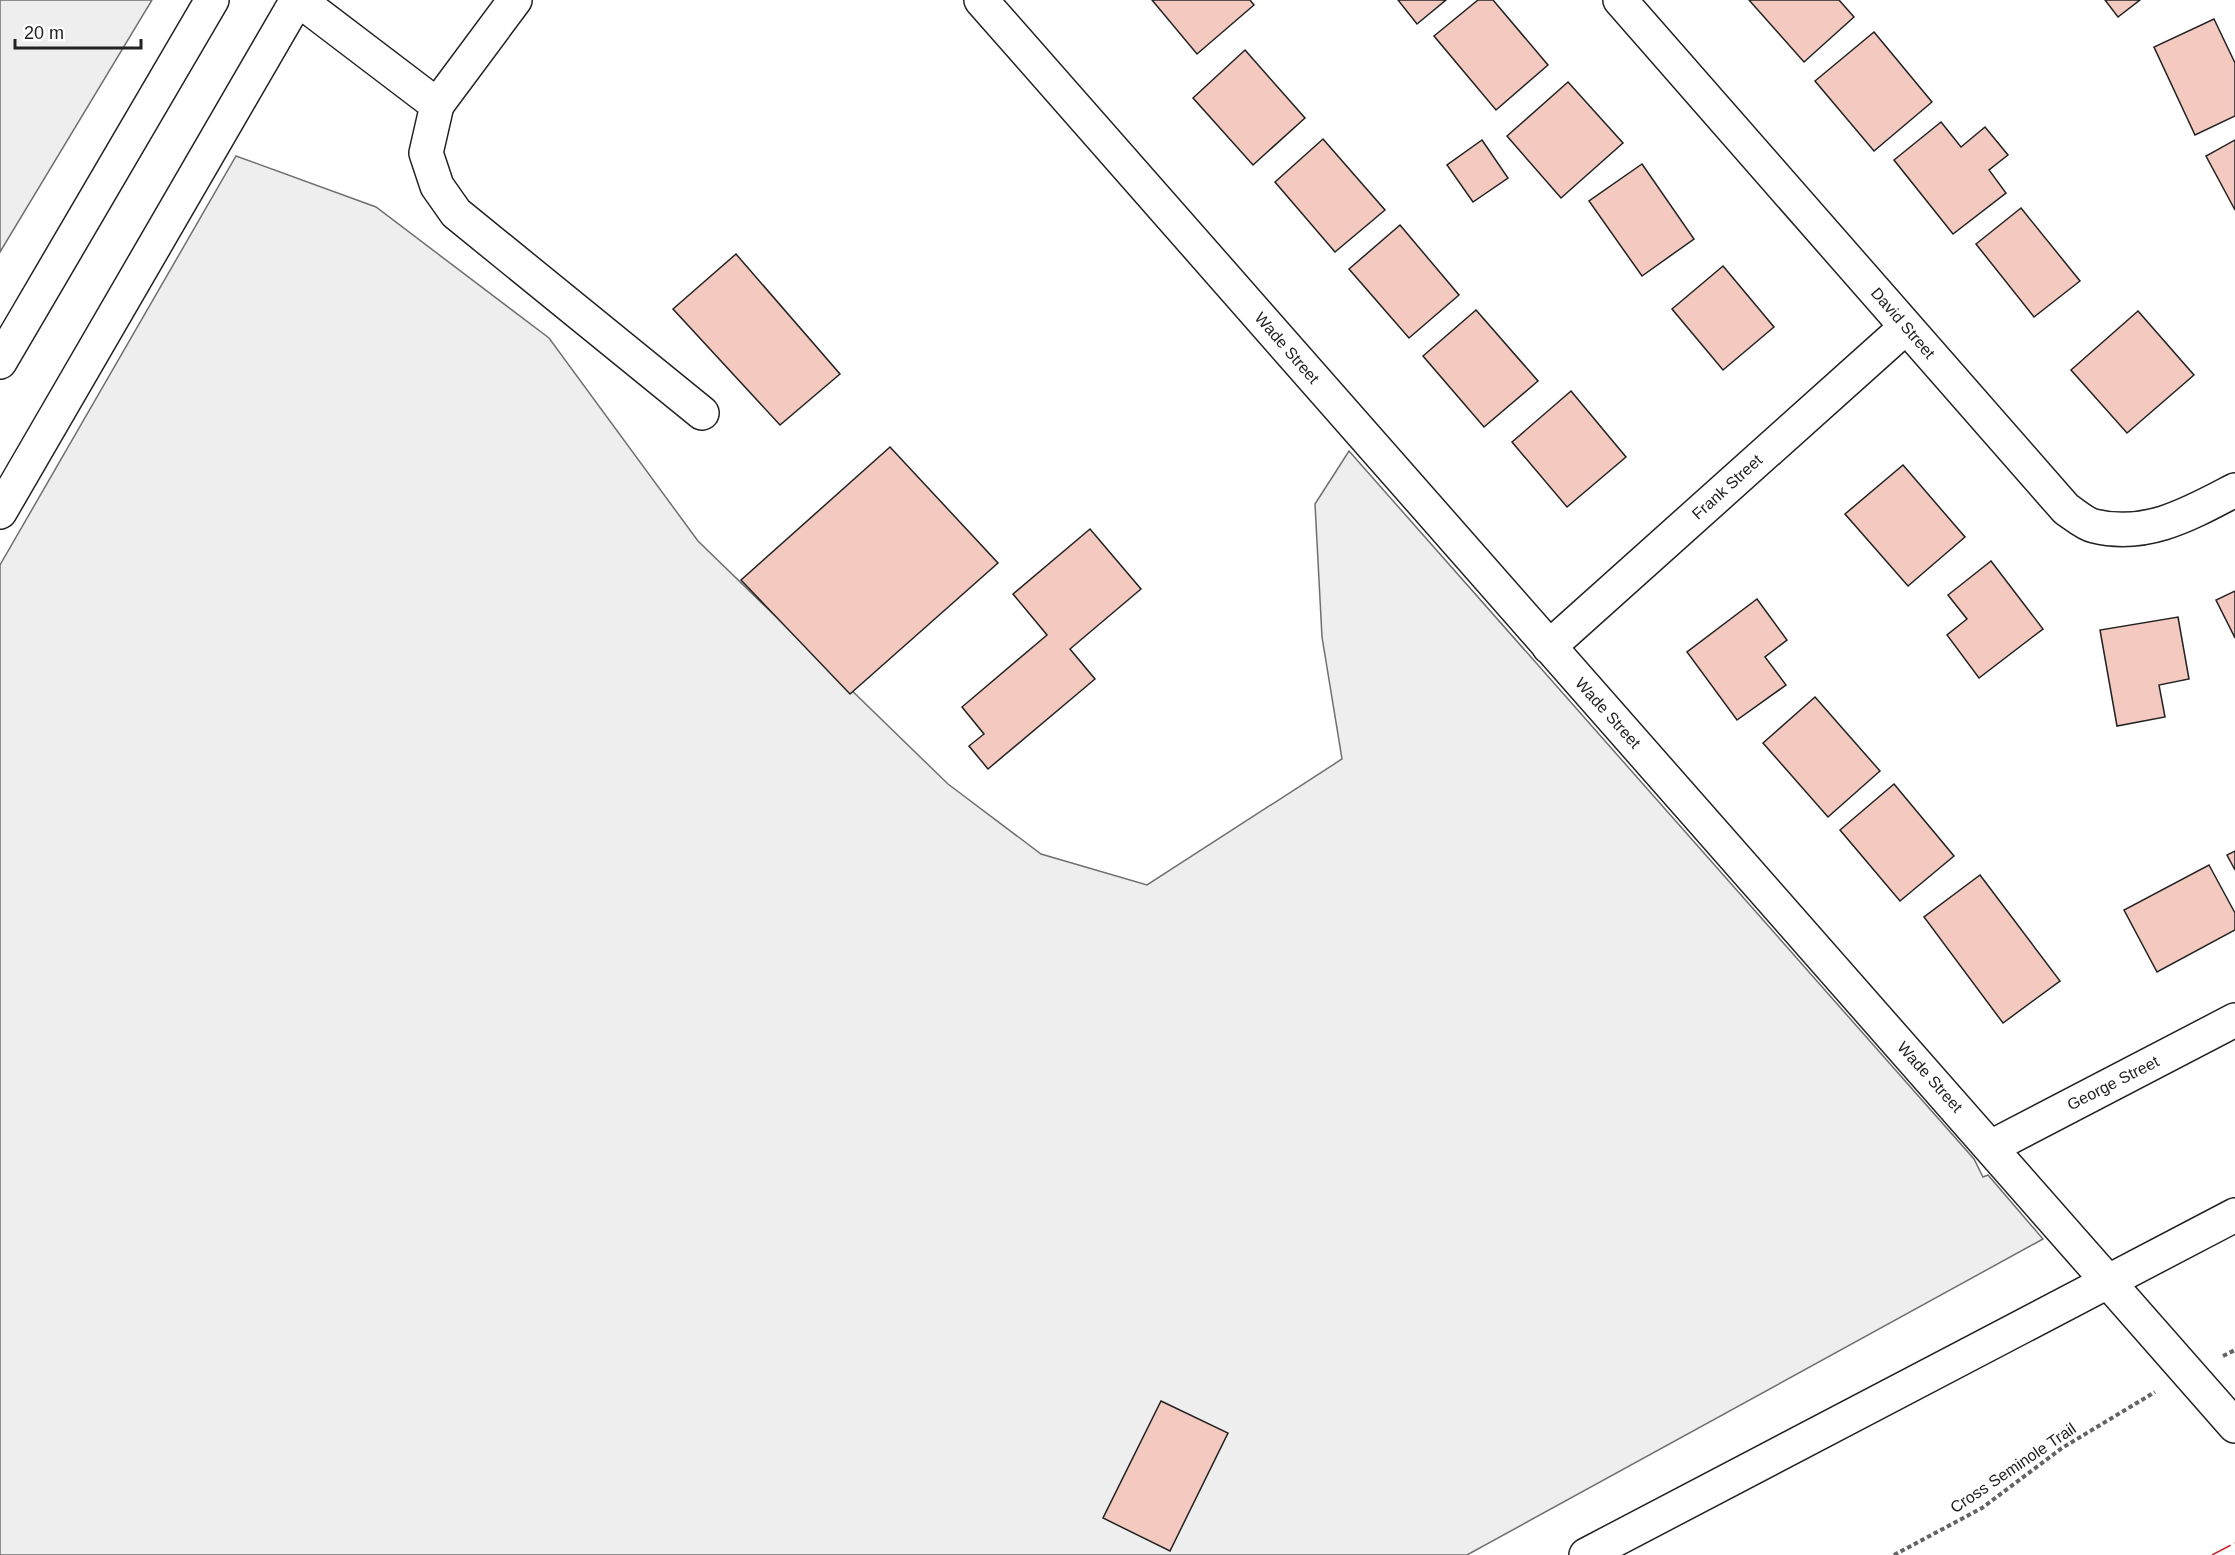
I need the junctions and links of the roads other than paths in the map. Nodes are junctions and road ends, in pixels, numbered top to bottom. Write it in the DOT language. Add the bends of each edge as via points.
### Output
graph roads {
  1 [pos="212,0"];
  2 [pos="298,0"];
  3 [pos="515,0"];
  4 [pos="981,0"];
  5 [pos="1620,0"];
  6 [pos="437,105"];
  7 [pos="1906,327"];
  8 [pos="0,362"];
  9 [pos="702,413"];
  10 [pos="2235,490"];
  11 [pos="0,512"];
  12 [pos="1549,647"];
  13 [pos="2235,1020"];
  14 [pos="1991,1147"];
  15 [pos="2235,1215"];
  16 [pos="2108,1281"];
  17 [pos="2235,1426"];
  18 [pos="1586,1555"];
  1 -- 8 [label="street"];
  2 -- 6 [label="street"];
  2 -- 11 [label="street"];
  3 -- 6 [label="street"];
  4 -- 12 [label="street, Wade Street"];
  5 -- 7 [label="street, David Street"];
  6 -- 9 [label="street" via="426,153 437,186 456,213"];
  7 -- 10 [label="street, David Street" via="2066,509 2092,526 2128,529 2176,521"];
  7 -- 12 [label="street, Frank Street"];
  12 -- 14 [label="street, Wade Street"];
  13 -- 14 [label="street, George Street"];
  14 -- 16 [label="street, Wade Street"];
  15 -- 16 [label="street"];
  16 -- 17 [label="street, Wade Street"];
  16 -- 18 [label="street"];
}
